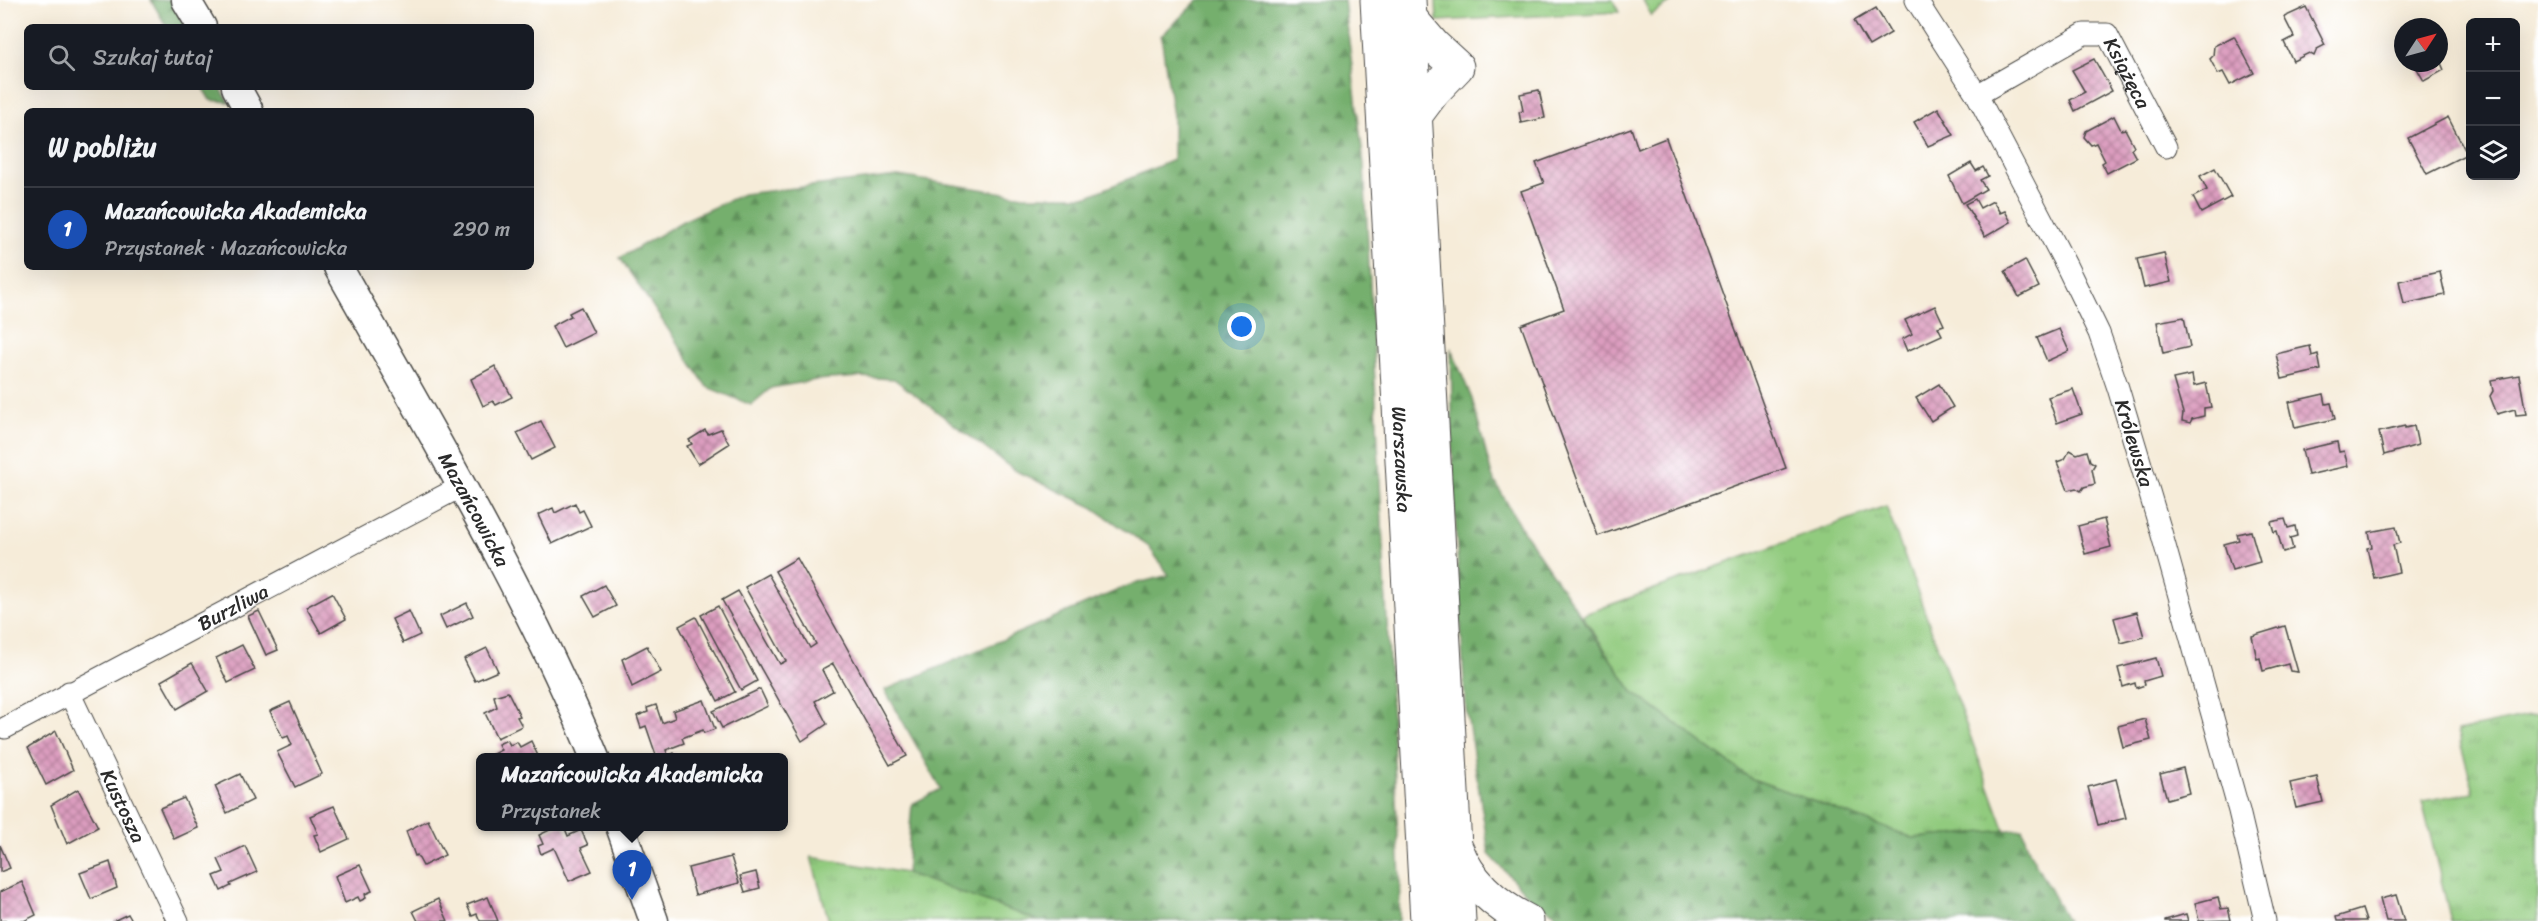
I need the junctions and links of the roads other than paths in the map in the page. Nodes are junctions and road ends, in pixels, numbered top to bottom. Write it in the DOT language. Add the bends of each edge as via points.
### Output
graph roads {
  1 [pos="186,0"];
  2 [pos="1377,0"];
  3 [pos="1916,0"];
  4 [pos="1409,9"];
  5 [pos="199,24"];
  6 [pos="238,90"];
  7 [pos="1977,95"];
  8 [pos="247,108"];
  9 [pos="1415,116"];
  10 [pos="2166,147"];
  11 [pos="340,270"];
  12 [pos="462,486"];
  13 [pos="69,692"];
  14 [pos="5,728"];
  15 [pos="593,753"];
  16 [pos="622,831"];
  17 [pos="1455,842"];
  18 [pos="178,921"];
  19 [pos="654,921"];
  20 [pos="1427,921"];
  21 [pos="1459,921"];
  22 [pos="1527,921"];
  23 [pos="2265,921"];
  1 -- 5 [label="street"];
  2 -- 20 [label="main road, Warszawska"];
  3 -- 7 [label="street, Królewska"];
  4 -- 9 [label="main road, Warszawska"];
  4 -- 9 [label="main road" via="1434,46 1457,67"];
  6 -- 8 [label="street"];
  7 -- 10 [label="street, Książęca" via="2084,34 2107,34"];
  7 -- 23 [label="street, Królewska" via="2103,344 2160,528 2239,812"];
  9 -- 17 [label="main road, Warszawska"];
  11 -- 12 [label="street, Mazańcowicka"];
  12 -- 13 [label="street, Burzliwa"];
  12 -- 15 [label="street, Mazańcowicka" via="536,622"];
  13 -- 14 [label="street, Burzliwa"];
  13 -- 18 [label="street, Kustosza"];
  16 -- 19 [label="street"];
  17 -- 21 [label="main road, Warszawska"];
  17 -- 22 [label="main road" via="1467,870 1487,894"];
}
